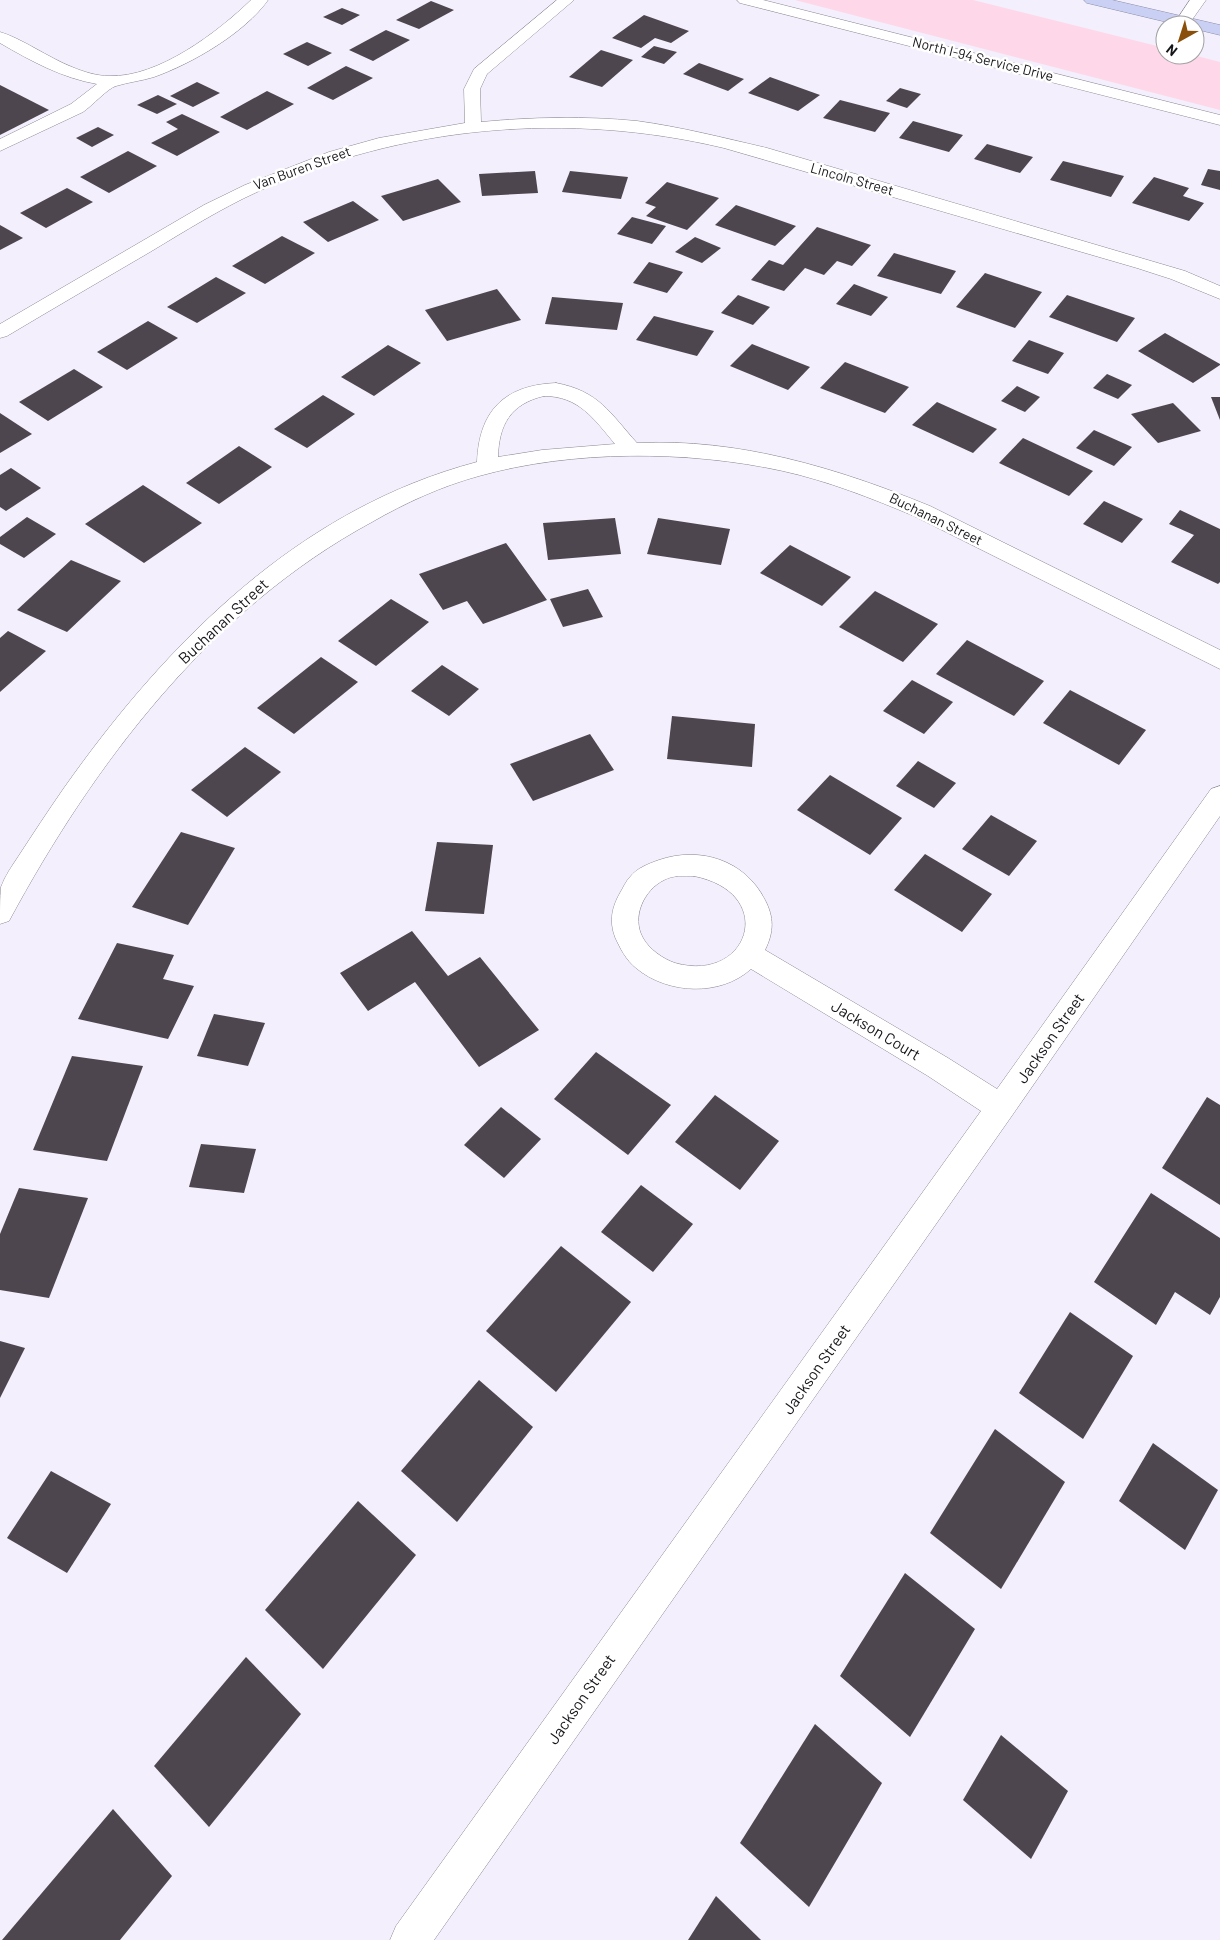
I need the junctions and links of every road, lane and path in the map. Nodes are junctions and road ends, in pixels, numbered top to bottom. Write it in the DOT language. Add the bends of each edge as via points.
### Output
graph roads {
  1 [pos="260,0"];
  2 [pos="566,0"];
  3 [pos="745,0"];
  4 [pos="1092,0"];
  5 [pos="1198,0"];
  6 [pos="1155,15"];
  7 [pos="1188,15"];
  8 [pos="1205,27"];
  9 [pos="1220,30"];
  10 [pos="0,37"];
  11 [pos="110,81"];
  12 [pos="1220,120"];
  13 [pos="473,126"];
  14 [pos="0,146"];
  15 [pos="1220,292"];
  16 [pos="0,332"];
  17 [pos="631,448"];
  18 [pos="487,468"];
  19 [pos="1220,660"];
  20 [pos="1220,796"];
  21 [pos="0,912"];
  22 [pos="749,954"];
  23 [pos="1001,1108"];
  24 [pos="410,1940"];
  1 -- 11 [label="street" via="215,39 139,78"];
  2 -- 13 [label="street" via="480,72 472,89"];
  3 -- 12 [label="street, North I-94 Service Drive"];
  4 -- 6 [label="highway"];
  5 -- 7 [label="street"];
  8 -- 9 [label="highway"];
  10 -- 11 [label="street" via="42,60 84,76"];
  11 -- 14 [label="street" via="82,105"];
  13 -- 15 [label="street, Lincoln Street" via="590,123 699,137 1144,264"];
  13 -- 16 [label="street, Van Buren Street" via="360,147 272,178 210,209"];
  17 -- 18 [label="street, Buchanan Street" via="575,452"];
  17 -- 18 [label="street" via="590,404 578,396 556,390 533,392 517,399 501,412 489,438"];
  17 -- 19 [label="street, Buchanan Street" via="695,450 744,456 785,464 880,492"];
  18 -- 21 [label="street, Buchanan Street" via="450,477 387,505 317,544 264,581 203,634 130,718 72,794"];
  20 -- 23 [label="street, Jackson Street"];
  22 -- 22 [label="street" via="758,936 759,918 754,899 742,884 724,872 703,865 668,868 643,881 631,895 625,913 626,931 635,949 649,963 669,973 691,978 713,976 734,967"];
  22 -- 23 [label="street, Jackson Court"];
  23 -- 24 [label="street, Jackson Street"];
}
